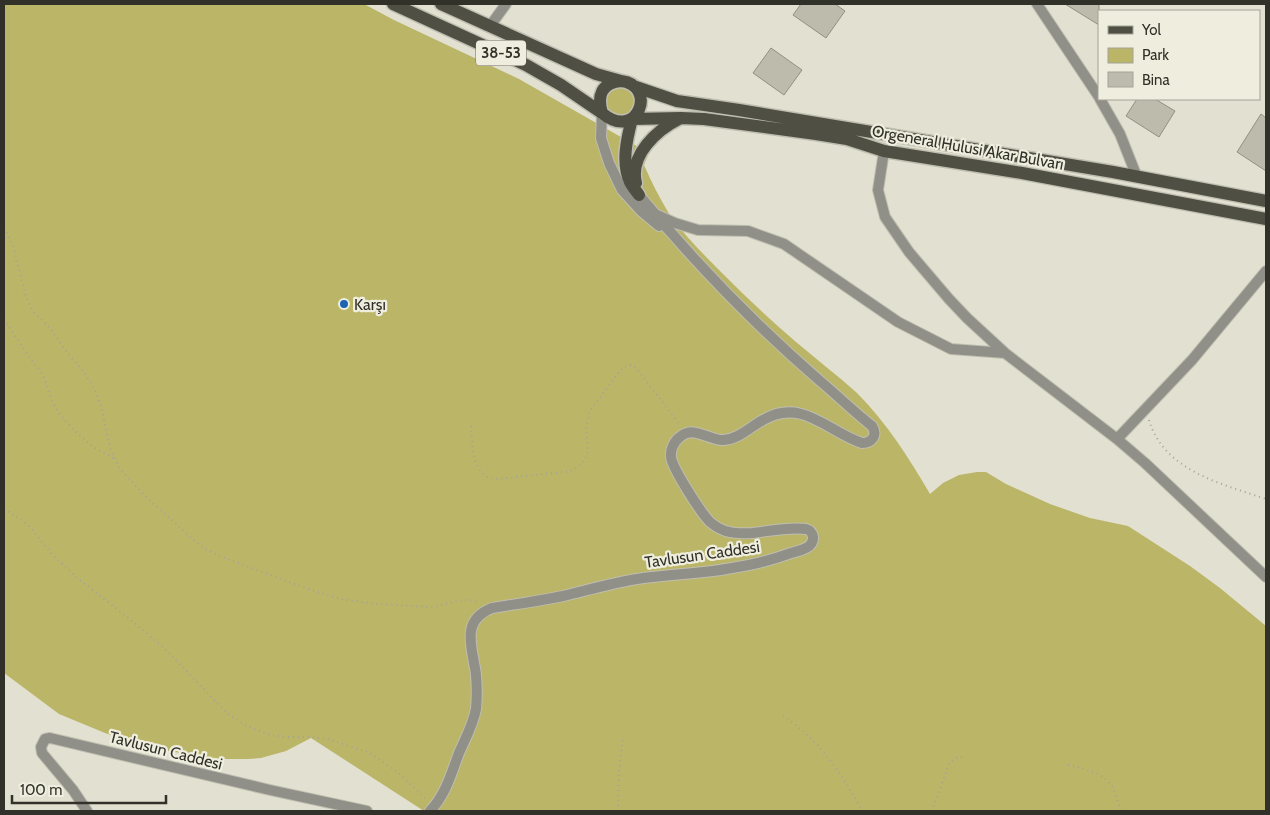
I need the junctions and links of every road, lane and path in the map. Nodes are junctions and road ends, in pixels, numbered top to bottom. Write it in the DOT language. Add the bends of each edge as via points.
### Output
graph roads {
  1 [pos="393,4"];
  2 [pos="506,4"];
  3 [pos="1037,4"];
  4 [pos="445,5"];
  5 [pos="490,26"];
  6 [pos="620,81"];
  7 [pos="636,87"];
  8 [pos="1098,96"];
  9 [pos="1100,100"];
  10 [pos="602,113"];
  11 [pos="681,118"];
  12 [pos="632,119"];
  13 [pos="884,151"];
  14 [pos="1137,177"];
  15 [pos="639,195"];
  16 [pos="1266,201"];
  17 [pos="655,214"];
  18 [pos="1266,219"];
  19 [pos="4,228"];
  20 [pos="673,235"];
  21 [pos="1266,271"];
  22 [pos="4,319"];
  23 [pos="1005,353"];
  24 [pos="1147,408"];
  25 [pos="471,426"];
  26 [pos="686,433"];
  27 [pos="1117,439"];
  28 [pos="115,460"];
  29 [pos="1266,499"];
  30 [pos="4,509"];
  31 [pos="1266,577"];
  32 [pos="487,610"];
  33 [pos="783,716"];
  34 [pos="624,737"];
  35 [pos="964,758"];
  36 [pos="1068,765"];
  37 [pos="432,809"];
  38 [pos="88,811"];
  39 [pos="368,811"];
  40 [pos="618,811"];
  41 [pos="862,811"];
  42 [pos="930,811"];
  43 [pos="1122,811"];
  1 -- 10 [label="main road, 38-53" via="526,65"];
  2 -- 5 [label="street"];
  3 -- 8 [label="street"];
  4 -- 5 [label="main road"];
  5 -- 6 [label="main road" via="596,74"];
  6 -- 7 [label="main road"];
  6 -- 10 [label="main road" via="608,84 601,94"];
  7 -- 12 [label="main road" via="641,100"];
  7 -- 14 [label="main road, Orgeneral Hulusi Akar Bulvarı" via="677,101"];
  9 -- 14 [label="street" via="1120,134"];
  10 -- 12 [label="main road" via="612,121"];
  10 -- 20 [label="street" via="601,138 608,163 622,190 651,220"];
  11 -- 12 [label="main road, Orgeneral Hulusi Akar Bulvarı"];
  11 -- 13 [label="main road, Orgeneral Hulusi Akar Bulvarı" via="847,139"];
  11 -- 15 [label="main road" via="660,130 643,149 634,170"];
  12 -- 15 [label="main road" via="626,164 630,183"];
  13 -- 18 [label="main road, Orgeneral Hulusi Akar Bulvarı" via="1022,173"];
  13 -- 23 [label="street" via="878,190 887,222 949,300"];
  14 -- 16 [label="main road, Orgeneral Hulusi Akar Bulvarı"];
  15 -- 17 [label="street"];
  17 -- 20 [label="street"];
  17 -- 23 [label="street" via="698,230 748,231 784,244 898,322 951,349"];
  19 -- 28 [label="path" via="13,246 29,304 96,390"];
  20 -- 26 [label="street" via="743,310 875,432 872,441 862,443 805,414 788,412 763,420 732,439 717,440 695,432"];
  21 -- 24 [label="street" via="1228,319"];
  22 -- 28 [label="path" via="43,375 60,414 78,434"];
  23 -- 27 [label="street"];
  24 -- 27 [label="street"];
  24 -- 29 [label="path" via="1154,434 1178,461 1208,479"];
  25 -- 26 [label="path" via="477,464 487,478 570,471 582,464 587,455 589,412 624,367 631,365"];
  26 -- 32 [label="street, Tavlusun Caddesi" via="675,442 671,458 705,516 715,526 737,534 806,529 813,536 811,544 805,549 747,566 632,580"];
  27 -- 31 [label="street"];
  28 -- 32 [label="path" via="148,499 194,540 219,556 341,599 432,607 469,600"];
  30 -- 37 [label="path" via="30,527 77,578 164,648 228,714 263,733 328,739 367,752 401,775"];
  32 -- 37 [label="street" via="475,620 470,637 477,686 473,721 446,789"];
  33 -- 41 [label="path" via="803,730 825,755"];
  34 -- 40 [label="path"];
  35 -- 42 [label="path" via="956,758 949,763"];
  36 -- 43 [label="path" via="1107,780"];
  38 -- 39 [label="street, Tavlusun Caddesi" via="42,753 45,740 50,738 90,746"];
}
